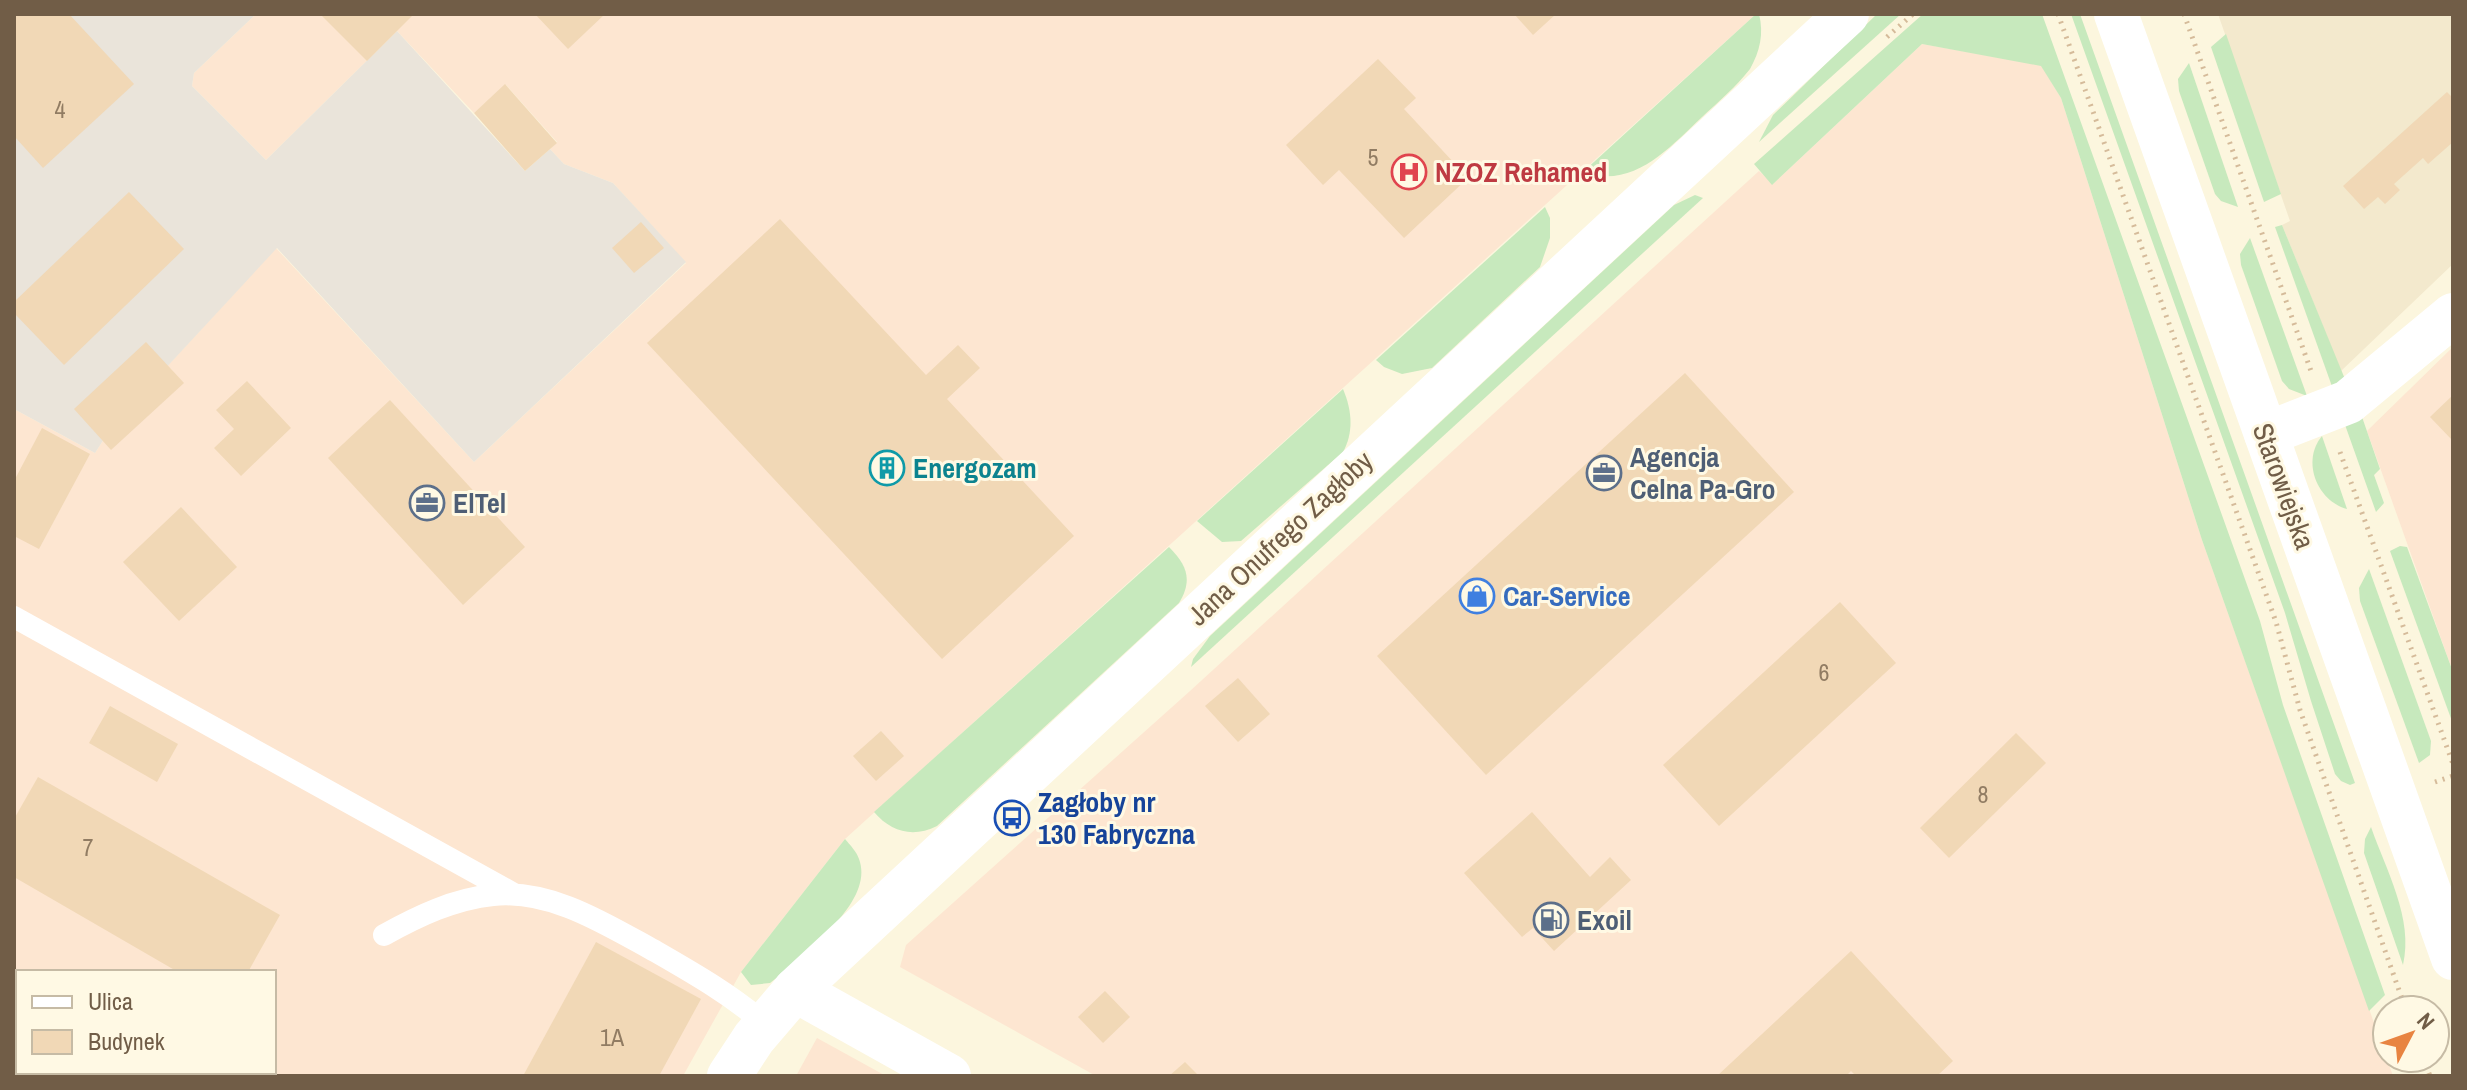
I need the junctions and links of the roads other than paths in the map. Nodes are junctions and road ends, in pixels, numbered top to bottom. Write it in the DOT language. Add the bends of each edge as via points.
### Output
graph roads {
  1 [pos="1847,14"];
  2 [pos="2116,14"];
  3 [pos="2453,315"];
  4 [pos="2266,434"];
  5 [pos="14,617"];
  6 [pos="514,894"];
  7 [pos="384,935"];
  8 [pos="2453,958"];
  9 [pos="795,990"];
  10 [pos="765,1024"];
  11 [pos="729,1076"];
  12 [pos="949,1076"];
  1 -- 9 [label="street, Jana Onufrego Zagłoby"];
  2 -- 4 [label="street, Starowiejska"];
  3 -- 4 [label="street" via="2348,402"];
  4 -- 8 [label="street, Starowiejska"];
  5 -- 6 [label="lane"];
  6 -- 7 [label="lane" via="448,905"];
  6 -- 10 [label="lane" via="556,903 606,924 717,986"];
  9 -- 10 [label="street, Jana Onufrego Zagłoby"];
  9 -- 12 [label="street"];
  10 -- 11 [label="street, Jana Onufrego Zagłoby"];
}
